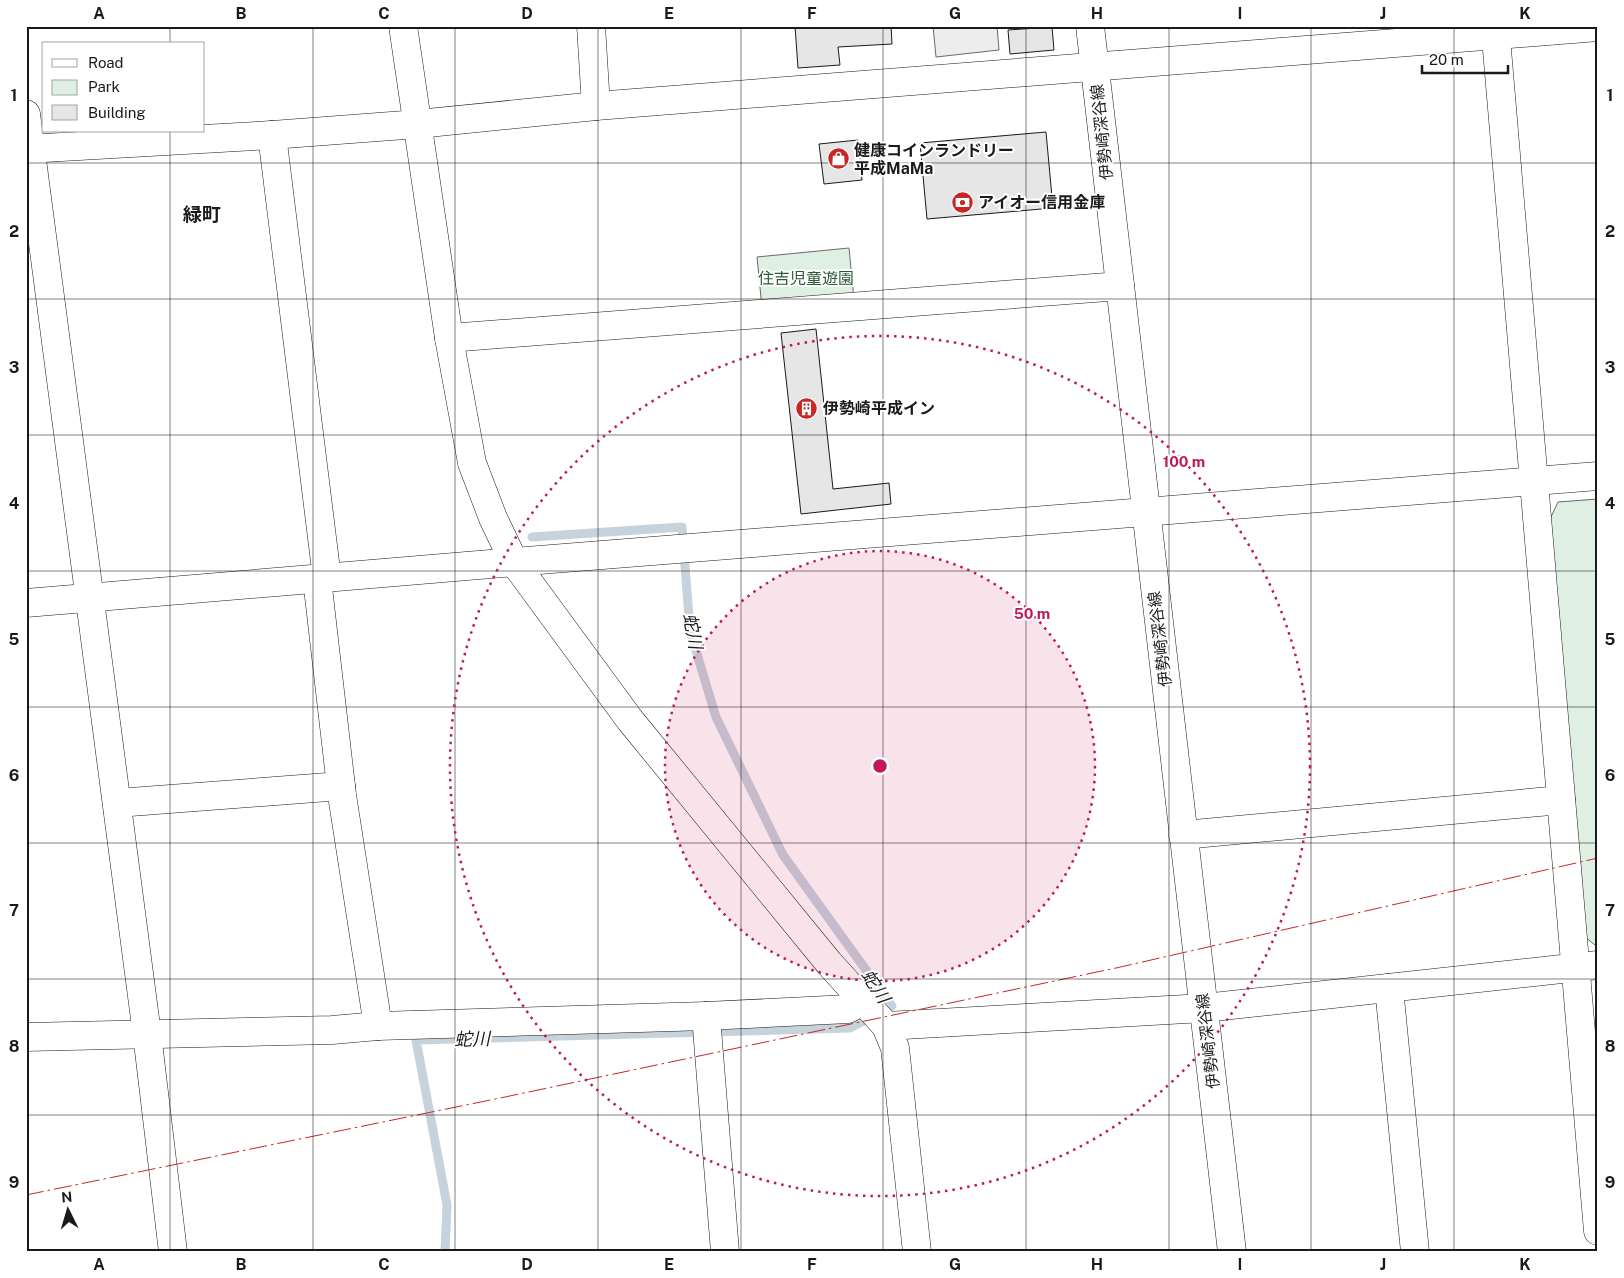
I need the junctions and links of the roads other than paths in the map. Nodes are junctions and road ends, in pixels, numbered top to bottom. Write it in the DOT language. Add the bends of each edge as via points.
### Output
graph roads {
  1 [pos="403,26"];
  2 [pos="591,26"];
  3 [pos="1090,26"];
  4 [pos="1598,27"];
  5 [pos="1496,30"];
  6 [pos="1095,66"];
  7 [pos="596,106"];
  8 [pos="26,114"];
  9 [pos="418,124"];
  10 [pos="272,135"];
  11 [pos="28,149"];
  12 [pos="1120,286"];
  13 [pos="449,338"];
  14 [pos="1598,476"];
  15 [pos="1534,481"];
  16 [pos="1145,512"];
  17 [pos="514,562"];
  18 [pos="322,578"];
  19 [pos="91,598"];
  20 [pos="26,603"];
  21 [pos="341,786"];
  22 [pos="1561,800"];
  23 [pos="117,803"];
  24 [pos="1183,835"];
  25 [pos="1587,966"];
  26 [pos="1388,988"];
  27 [pos="863,1001"];
  28 [pos="1204,1008"];
  29 [pos="706,1016"];
  30 [pos="378,1026"];
  31 [pos="886,1026"];
  32 [pos="147,1034"];
  33 [pos="26,1037"];
  34 [pos="1598,1231"];
  35 [pos="173,1252"];
  36 [pos="725,1252"];
  37 [pos="917,1252"];
  38 [pos="1232,1252"];
  39 [pos="1415,1252"];
  1 -- 9 [label="street"];
  2 -- 7 [label="street"];
  3 -- 6 [label="street, 伊勢崎深谷線"];
  4 -- 5 [label="street"];
  5 -- 6 [label="street"];
  5 -- 15 [label="street"];
  6 -- 7 [label="street"];
  6 -- 12 [label="street, 伊勢崎深谷線"];
  7 -- 9 [label="street"];
  8 -- 11 [label="street"];
  9 -- 10 [label="street"];
  9 -- 13 [label="street"];
  10 -- 11 [label="street"];
  10 -- 18 [label="street"];
  11 -- 19 [label="street"];
  12 -- 13 [label="street"];
  12 -- 16 [label="street, 伊勢崎深谷線"];
  13 -- 17 [label="street" via="472,463"];
  14 -- 15 [label="street"];
  15 -- 16 [label="street"];
  15 -- 22 [label="street"];
  16 -- 17 [label="street"];
  16 -- 24 [label="street, 伊勢崎深谷線"];
  17 -- 18 [label="street"];
  17 -- 27 [label="street" via="630,720"];
  18 -- 19 [label="street"];
  18 -- 21 [label="street"];
  19 -- 20 [label="street"];
  19 -- 23 [label="street"];
  21 -- 23 [label="street"];
  21 -- 30 [label="street"];
  22 -- 24 [label="street"];
  22 -- 25 [label="street"];
  23 -- 32 [label="street"];
  24 -- 28 [label="street, 伊勢崎深谷線"];
  25 -- 26 [label="street"];
  25 -- 34 [label="street"];
  26 -- 28 [label="street"];
  26 -- 39 [label="street"];
  27 -- 29 [label="street" via="848,1009"];
  27 -- 31 [label="street"];
  28 -- 31 [label="street"];
  28 -- 38 [label="street, 伊勢崎深谷線"];
  29 -- 30 [label="street"];
  29 -- 36 [label="street"];
  30 -- 32 [label="street"];
  31 -- 37 [label="street" via="895,1048"];
  32 -- 33 [label="street"];
  32 -- 35 [label="street"];
}
